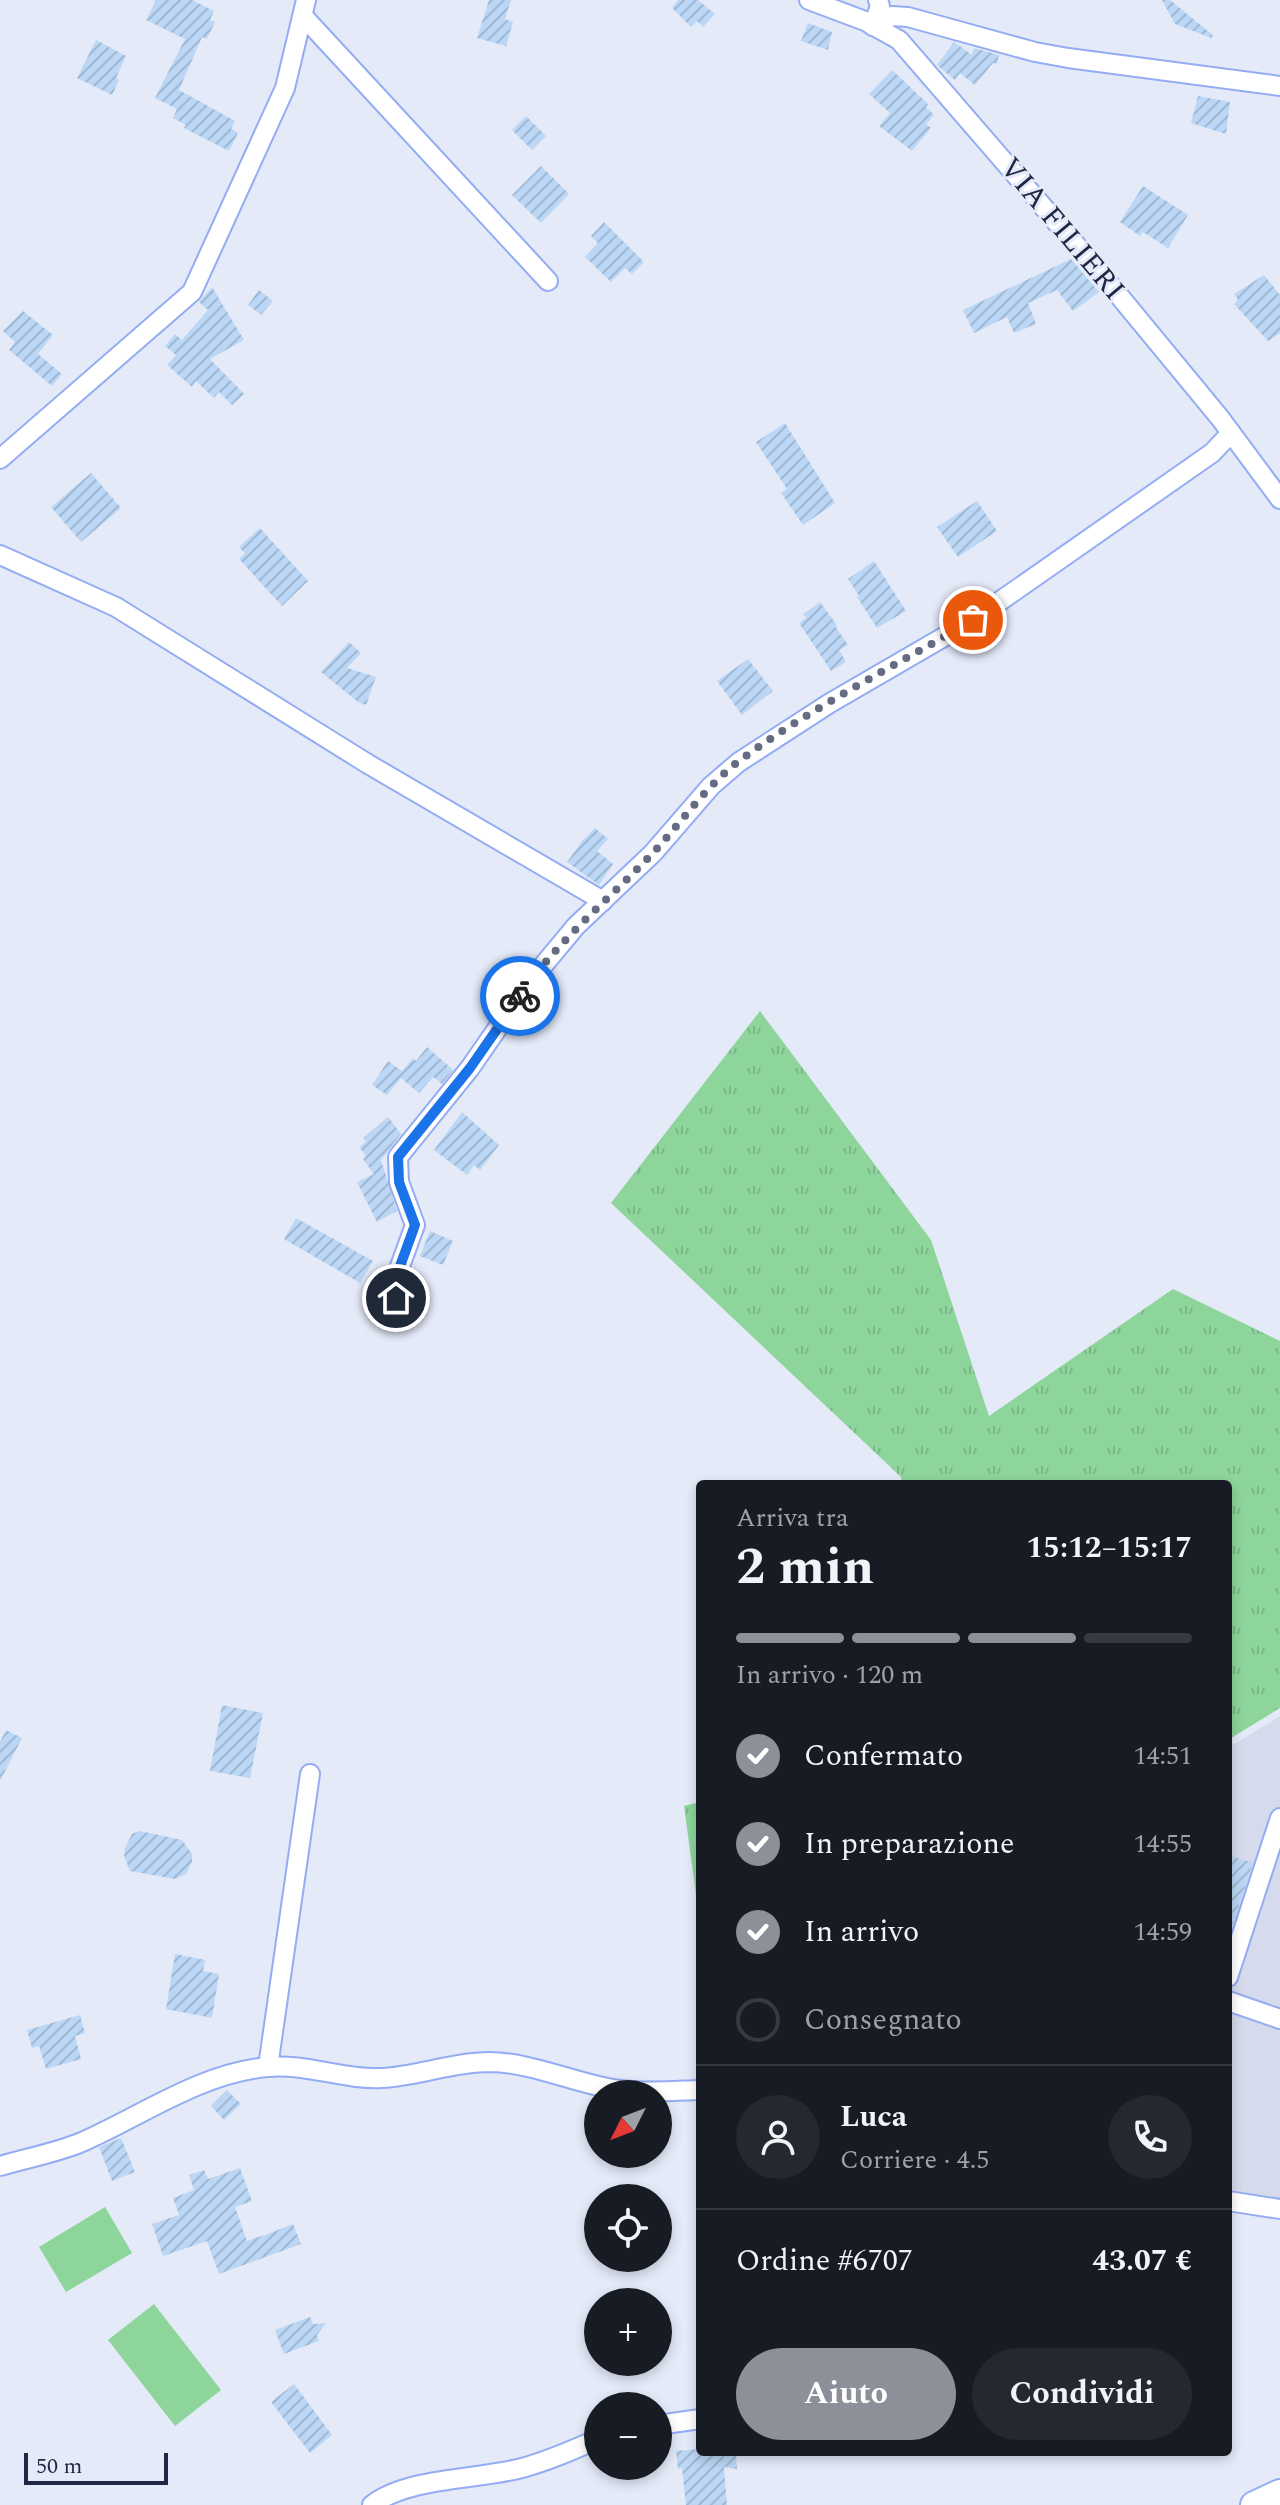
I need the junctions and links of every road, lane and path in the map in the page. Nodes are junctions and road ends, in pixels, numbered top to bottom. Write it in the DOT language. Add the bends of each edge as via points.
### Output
graph roads {
  1 [pos="809,0"];
  2 [pos="878,0"];
  3 [pos="304,8"];
  4 [pos="873,26"];
  5 [pos="1280,86"];
  6 [pos="548,281"];
  7 [pos="1231,433"];
  8 [pos="0,459"];
  9 [pos="1280,499"];
  10 [pos="0,555"];
  11 [pos="603,901"];
  12 [pos="396,1298"];
  13 [pos="310,1774"];
  14 [pos="1280,1818"];
  15 [pos="1232,1965"];
  16 [pos="1232,2002"];
  17 [pos="1280,2019"];
  18 [pos="268,2067"];
  19 [pos="696,2090"];
  20 [pos="0,2166"];
  21 [pos="1232,2202"];
  22 [pos="1280,2209"];
  23 [pos="696,2420"];
  24 [pos="672,2423"];
  25 [pos="584,2444"];
  26 [pos="1280,2493"];
  27 [pos="372,2505"];
  28 [pos="1254,2505"];
  1 -- 4 [label="street, VIA FILIERI"];
  2 -- 4 [label="street"];
  3 -- 6 [label="street"];
  3 -- 8 [label="street" via="285,88 192,292"];
  4 -- 5 [label="street" via="892,16 908,17 1035,52"];
  4 -- 7 [label="street, VIA FILIERI" via="899,40 944,90"];
  7 -- 9 [label="street, VIA FILIERI"];
  7 -- 11 [label="street" via="1199,462 973,620 739,762"];
  10 -- 11 [label="street" via="116,607 368,764"];
  11 -- 12 [label="street" via="531,980 470,1068 398,1157 399,1182 415,1225 399,1269"];
  13 -- 18 [label="street"];
  14 -- 15 [label="street"];
  16 -- 17 [label="street"];
  18 -- 19 [label="street" via="382,2078 491,2062 635,2092"];
  18 -- 20 [label="street" via="221,2077 80,2142"];
  21 -- 22 [label="street"];
  23 -- 24 [label="street"];
  25 -- 27 [label="street" via="522,2468 410,2488"];
  26 -- 28 [label="highway"];
}
